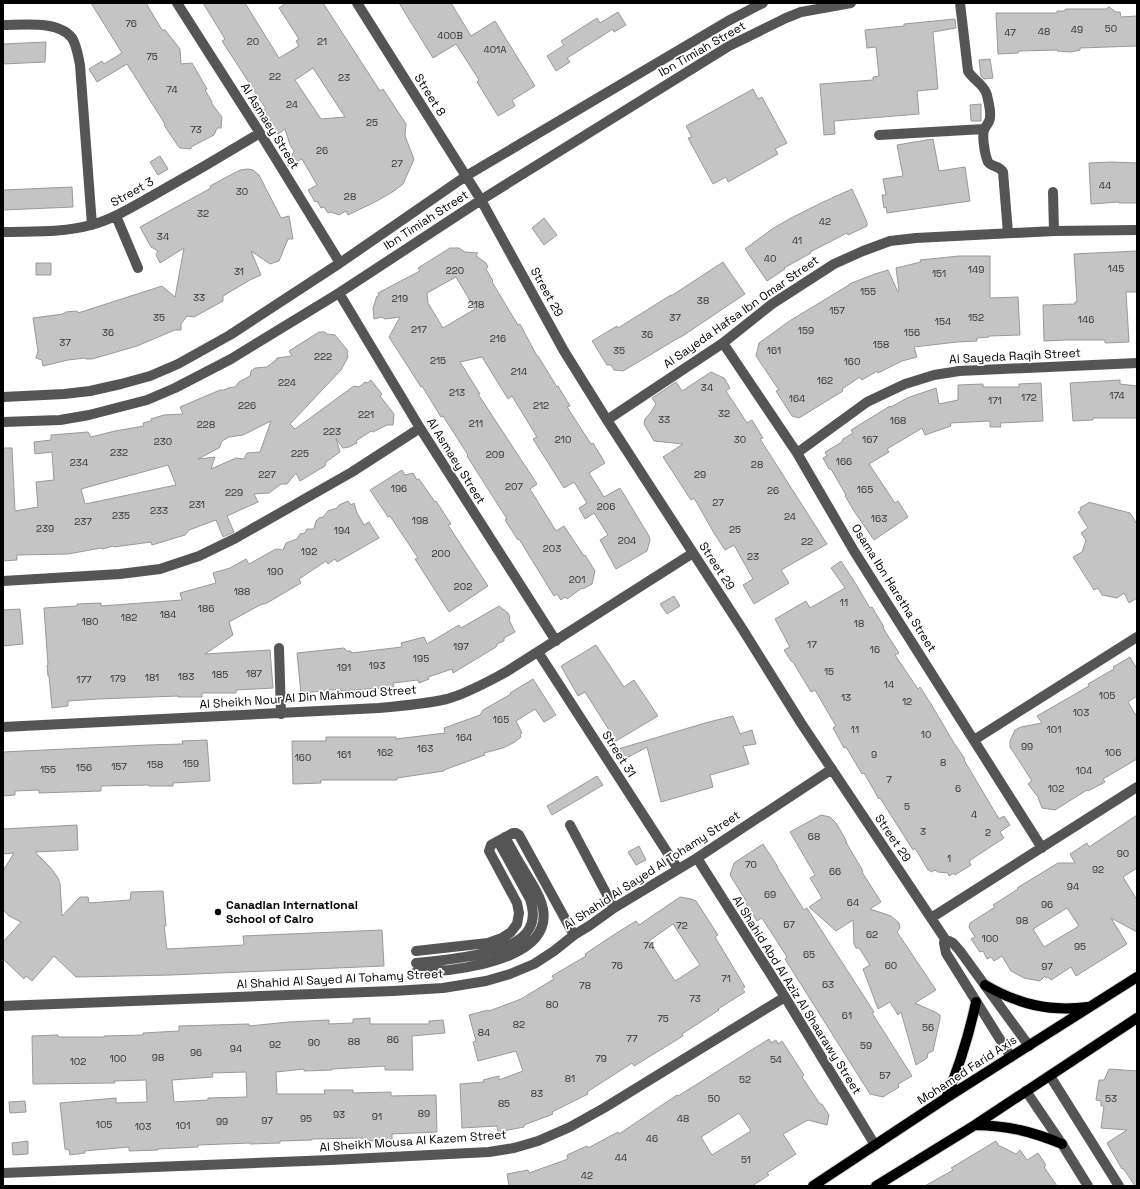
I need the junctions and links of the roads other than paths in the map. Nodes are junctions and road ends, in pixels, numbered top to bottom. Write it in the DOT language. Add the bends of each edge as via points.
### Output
graph roads {
  1 [pos="177,3"];
  2 [pos="357,3"];
  3 [pos="763,3"];
  4 [pos="851,3"];
  5 [pos="960,3"];
  6 [pos="837,4"];
  7 [pos="800,8"];
  8 [pos="3,25"];
  9 [pos="984,129"];
  10 [pos="260,133"];
  11 [pos="879,135"];
  12 [pos="466,176"];
  13 [pos="1053,192"];
  14 [pos="481,200"];
  15 [pos="116,216"];
  16 [pos="92,225"];
  17 [pos="1137,230"];
  18 [pos="1054,231"];
  19 [pos="3,232"];
  20 [pos="1008,234"];
  21 [pos="340,263"];
  22 [pos="138,268"];
  23 [pos="339,293"];
  24 [pos="723,343"];
  25 [pos="1137,363"];
  26 [pos="3,397"];
  27 [pos="607,420"];
  28 [pos="3,422"];
  29 [pos="420,428"];
  30 [pos="797,453"];
  31 [pos="693,553"];
  32 [pos="3,580"];
  33 [pos="1137,637"];
  34 [pos="556,641"];
  35 [pos="279,648"];
  36 [pos="538,652"];
  37 [pos="281,714"];
  38 [pos="3,727"];
  39 [pos="974,740"];
  40 [pos="832,769"];
  41 [pos="1137,787"];
  42 [pos="570,825"];
  43 [pos="501,839"];
  44 [pos="1042,848"];
  45 [pos="697,858"];
  46 [pos="678,870"];
  47 [pos="614,908"];
  48 [pos="931,918"];
  49 [pos="574,934"];
  50 [pos="945,939"];
  51 [pos="416,951"];
  52 [pos="416,967"];
  53 [pos="1137,977"];
  54 [pos="985,985"];
  55 [pos="785,997"];
  56 [pos="976,1002"];
  57 [pos="3,1006"];
  58 [pos="1092,1006"];
  59 [pos="1137,1018"];
  60 [pos="1029,1046"];
  61 [pos="1011,1057"];
  62 [pos="1050,1076"];
  63 [pos="1026,1092"];
  64 [pos="946,1098"];
  65 [pos="975,1124"];
  66 [pos="1062,1144"];
  67 [pos="875,1145"];
  68 [pos="3,1173"];
  69 [pos="813,1186"];
  70 [pos="876,1186"];
  71 [pos="1088,1186"];
  72 [pos="1119,1186"];
  1 -- 10 [label="street, Al Asmaey Street"];
  2 -- 12 [label="street, Street 8"];
  3 -- 12 [label="street, Ibn Timiah Street" via="728,21"];
  4 -- 6 [label="street, Ibn Timiah Street"];
  5 -- 9 [label="street" via="968,71 982,86 990,112 990,121"];
  6 -- 7 [label="street, Ibn Timiah Street"];
  7 -- 14 [label="street, Ibn Timiah Street" via="786,18 729,46"];
  8 -- 16 [label="street" via="51,25 71,37 77,50"];
  9 -- 11 [label="street"];
  9 -- 20 [label="street" via="988,163 1001,168 1003,172"];
  10 -- 15 [label="street, Street 3"];
  10 -- 21 [label="street, Al Asmaey Street"];
  12 -- 14 [label="street, Street 8"];
  12 -- 21 [label="street, Ibn Timiah Street"];
  13 -- 18 [label="street"];
  14 -- 23 [label="street, Ibn Timiah Street"];
  14 -- 27 [label="street, Street 29" via="564,351"];
  15 -- 16 [label="street, Street 3"];
  15 -- 22 [label="street"];
  16 -- 19 [label="street, Street 3" via="66,230"];
  17 -- 18 [label="street, Al Sayeda Hafsa Ibn Omar Street"];
  18 -- 20 [label="street, Al Sayeda Hafsa Ibn Omar Street"];
  20 -- 24 [label="street, Al Sayeda Hafsa Ibn Omar Street" via="890,241 863,251 834,264 772,304"];
  21 -- 26 [label="street, Ibn Timiah Street" via="230,334 178,364 150,376 90,391"];
  23 -- 28 [label="street, Ibn Timiah Street" via="209,371 147,400 60,420"];
  23 -- 29 [label="street, Al Asmaey Street"];
  24 -- 27 [label="street, Al Sayeda Hafsa Ibn Omar Street"];
  24 -- 30 [label="street, Osama Ibn Haretha Street"];
  25 -- 30 [label="street, Al Sayeda Raqih Street" via="959,371 934,375 904,384 867,402"];
  27 -- 31 [label="street, Street 29"];
  29 -- 32 [label="street" via="352,472 256,527 199,556 160,569 120,574"];
  29 -- 34 [label="street, Al Asmaey Street"];
  30 -- 39 [label="street, Osama Ibn Haretha Street" via="854,551"];
  31 -- 34 [label="street, Al Sheikh Nour Al Din Mahmoud Street"];
  31 -- 40 [label="street, Street 29"];
  33 -- 39 [label="street"];
  34 -- 36 [label="street, Al Sheikh Nour Al Din Mahmoud Street"];
  35 -- 37 [label="street"];
  36 -- 37 [label="street, Al Sheikh Nour Al Din Mahmoud Street" via="479,687 448,698 402,706"];
  36 -- 46 [label="street, Street 31"];
  37 -- 38 [label="street, Al Sheikh Nour Al Din Mahmoud Street"];
  39 -- 44 [label="street, Osama Ibn Haretha Street"];
  40 -- 45 [label="street, Al Shahid Al Sayed Al Tohamy Street"];
  40 -- 48 [label="street, Street 29"];
  41 -- 44 [label="street"];
  42 -- 47 [label="street"];
  43 -- 49 [label="street" via="512,833 519,835"];
  43 -- 51 [label="street" via="491,845 489,851 517,903 517,924 511,932 488,943"];
  43 -- 52 [label="street" via="530,899 533,920 529,930 507,946 491,952"];
  44 -- 48 [label="street"];
  45 -- 46 [label="street, Al Shahid Al Sayed Al Tohamy Street"];
  45 -- 55 [label="street, Al Shahid Abd Al Aziz Al Shaarawy Street"];
  46 -- 47 [label="street, Al Shahid Al Sayed Al Tohamy Street"];
  47 -- 49 [label="street, Al Shahid Al Sayed Al Tohamy Street"];
  48 -- 50 [label="street, Street 29"];
  49 -- 57 [label="street, Al Shahid Al Sayed Al Tohamy Street" via="534,964 510,974 443,988"];
  50 -- 54 [label="street, Street 29" via="960,951"];
  50 -- 56 [label="street, Street 29" via="946,953"];
  53 -- 58 [label="main road, Mohamed Farid Axis"];
  54 -- 58 [label="main road" via="1013,1000 1044,1007"];
  54 -- 60 [label="street, Street 29"];
  55 -- 67 [label="street, Al Shahid Abd Al Aziz Al Shaarawy Street"];
  55 -- 68 [label="street, Al Sheikh Mousa Al Kazem Street" via="570,1127 514,1148 489,1152 331,1160"];
  56 -- 61 [label="street, Street 29"];
  56 -- 64 [label="main road" via="967,1041"];
  58 -- 60 [label="main road, Mohamed Farid Axis"];
  59 -- 62 [label="main road"];
  60 -- 61 [label="main road, Mohamed Farid Axis"];
  61 -- 64 [label="main road, Mohamed Farid Axis"];
  62 -- 63 [label="main road"];
  62 -- 72 [label="street"];
  63 -- 65 [label="main road"];
  63 -- 66 [label="street"];
  64 -- 67 [label="main road, Mohamed Farid Axis"];
  65 -- 66 [label="main road" via="1020,1129"];
  65 -- 70 [label="main road"];
  66 -- 71 [label="street"];
  67 -- 69 [label="main road, Mohamed Farid Axis"];
}
